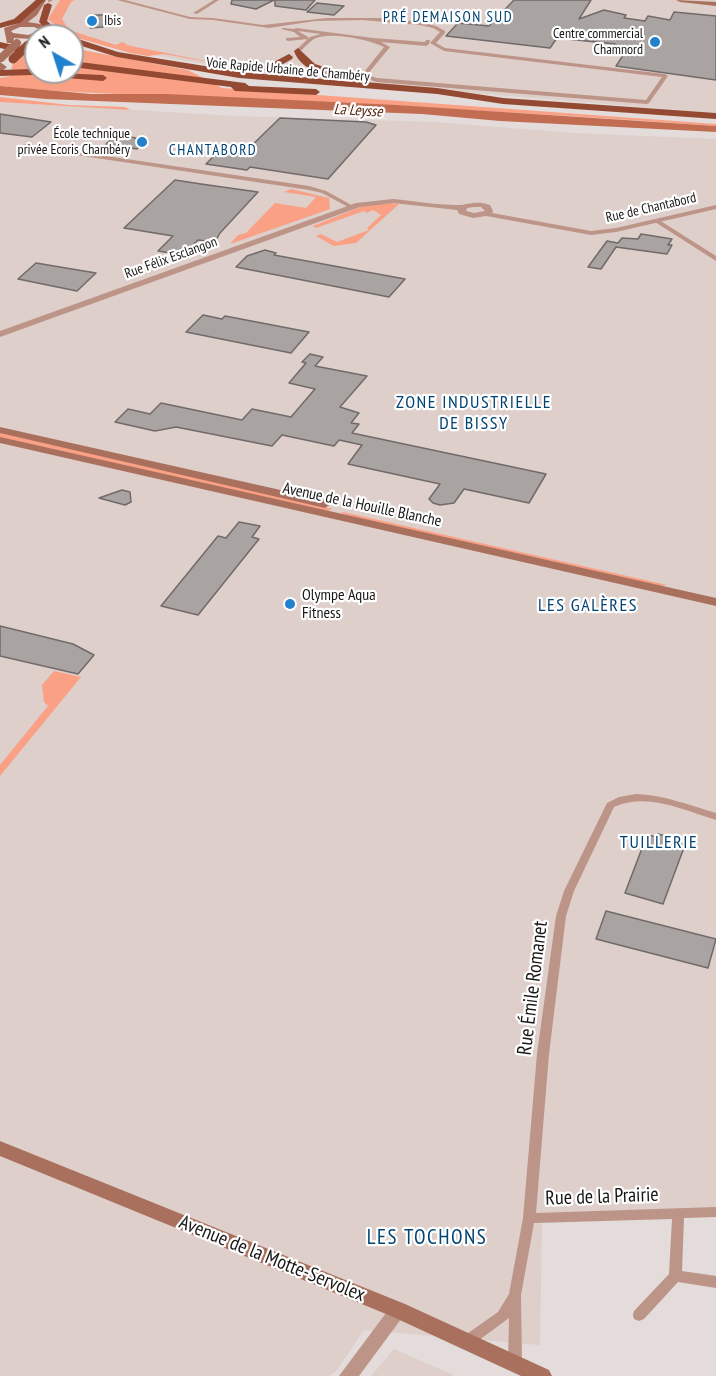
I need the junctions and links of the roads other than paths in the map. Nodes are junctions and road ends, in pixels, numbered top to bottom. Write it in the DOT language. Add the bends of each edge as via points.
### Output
graph roads {
  1 [pos="119,0"];
  2 [pos="217,0"];
  3 [pos="680,0"];
  4 [pos="47,1"];
  5 [pos="716,4"];
  6 [pos="194,15"];
  7 [pos="330,20"];
  8 [pos="37,24"];
  9 [pos="45,24"];
  10 [pos="287,25"];
  11 [pos="264,26"];
  12 [pos="0,27"];
  13 [pos="309,31"];
  14 [pos="14,34"];
  15 [pos="24,35"];
  16 [pos="24,35"];
  17 [pos="348,37"];
  18 [pos="288,39"];
  19 [pos="373,40"];
  20 [pos="428,41"];
  21 [pos="0,45"];
  22 [pos="84,45"];
  23 [pos="84,48"];
  24 [pos="298,48"];
  25 [pos="24,49"];
  26 [pos="24,50"];
  27 [pos="0,57"];
  28 [pos="154,57"];
  29 [pos="24,58"];
  30 [pos="132,59"];
  31 [pos="84,60"];
  32 [pos="84,66"];
  33 [pos="24,70"];
  34 [pos="266,70"];
  35 [pos="213,71"];
  36 [pos="24,72"];
  37 [pos="0,73"];
  38 [pos="24,73"];
  39 [pos="84,76"];
  40 [pos="376,86"];
  41 [pos="358,95"];
  42 [pos="503,101"];
  43 [pos="716,116"];
  44 [pos="716,121"];
  45 [pos="25,146"];
  46 [pos="352,207"];
  47 [pos="716,207"];
  48 [pos="657,221"];
  49 [pos="716,259"];
  50 [pos="0,334"];
  51 [pos="0,430"];
  52 [pos="0,440"];
  53 [pos="716,592"];
  54 [pos="716,602"];
  55 [pos="716,817"];
  56 [pos="0,1148"];
  57 [pos="716,1212"];
  58 [pos="678,1214"];
  59 [pos="529,1218"];
  60 [pos="675,1276"];
  61 [pos="716,1282"];
  62 [pos="515,1295"];
  63 [pos="398,1310"];
  64 [pos="639,1315"];
  65 [pos="466,1342"];
  66 [pos="515,1365"];
  67 [pos="348,1376"];
  68 [pos="542,1376"];
  1 -- 6 [label="street"];
  2 -- 6 [label="street"];
  3 -- 5 [label="main road"];
  4 -- 8 [label="main road"];
  4 -- 9 [label="highway"];
  4 -- 12 [label="highway"];
  4 -- 14 [label="main road"];
  6 -- 11 [label="street"];
  7 -- 10 [label="street"];
  7 -- 13 [label="street"];
  7 -- 19 [label="street" via="431,25 443,32 434,42 444,49 665,76 647,102 376,80 364,76 387,47"];
  10 -- 11 [label="street"];
  10 -- 13 [label="street"];
  11 -- 24 [label="street" via="295,31"];
  12 -- 14 [label="highway"];
  13 -- 17 [label="street"];
  13 -- 24 [label="street"];
  14 -- 15 [label="main road"];
  14 -- 16 [label="main road"];
  14 -- 27 [label="main road, bridge"];
  17 -- 19 [label="street"];
  17 -- 24 [label="street" via="316,36"];
  18 -- 24 [label="street"];
  19 -- 20 [label="street" via="416,45"];
  21 -- 26 [label="highway"];
  22 -- 35 [label="highway"];
  23 -- 30 [label="highway" via="110,60"];
  24 -- 34 [label="highway" via="282,65"];
  24 -- 40 [label="highway" via="306,63"];
  25 -- 33 [label="highway, bridge" via="13,59 13,64"];
  27 -- 29 [label="highway"];
  27 -- 37 [label="main road"];
  28 -- 34 [label="highway" via="235,70"];
  31 -- 42 [label="highway, Voie Rapide Urbaine de Chambéry" via="210,77"];
  32 -- 39 [label="highway, Voie Rapide Urbaine de Chambéry" via="325,93"];
  34 -- 35 [label="highway"];
  35 -- 40 [label="highway"];
  36 -- 37 [label="highway"];
  37 -- 38 [label="highway"];
  40 -- 42 [label="highway"];
  41 -- 44 [label="highway, Voie Rapide Urbaine de Chambéry"];
  42 -- 43 [label="highway"];
  45 -- 46 [label="street" via="309,188 326,192"];
  46 -- 48 [label="street, Rue de Chantabord" via="393,201 461,208 469,215 486,214 591,233"];
  46 -- 50 [label="street, Rue Félix Esclangon"];
  47 -- 48 [label="street, Rue de Chantabord"];
  48 -- 49 [label="street"];
  51 -- 53 [label="main road, Avenue de la Houille Blanche"];
  52 -- 54 [label="main road, Avenue de la Houille Blanche"];
  55 -- 59 [label="street, Rue Émile Romanet" via="644,796 618,800 610,805 569,891 561,916 548,1011"];
  56 -- 63 [label="main road, Avenue de la Motte-Servolex"];
  57 -- 58 [label="street, Rue de la Prairie"];
  58 -- 59 [label="street, Rue de la Prairie"];
  58 -- 60 [label="street, Rue de la Prairie"];
  59 -- 62 [label="street, Rue Émile Romanet"];
  60 -- 61 [label="street"];
  60 -- 64 [label="street"];
  62 -- 65 [label="street, Rue Émile Romanet" via="503,1316"];
  62 -- 66 [label="street, Rue Émile Romanet"];
  63 -- 65 [label="main road, Avenue de la Motte-Servolex"];
  63 -- 67 [label="street"];
  65 -- 66 [label="main road, Avenue de la Motte-Servolex"];
  66 -- 68 [label="main road, Avenue de la Motte-Servolex"];
}
